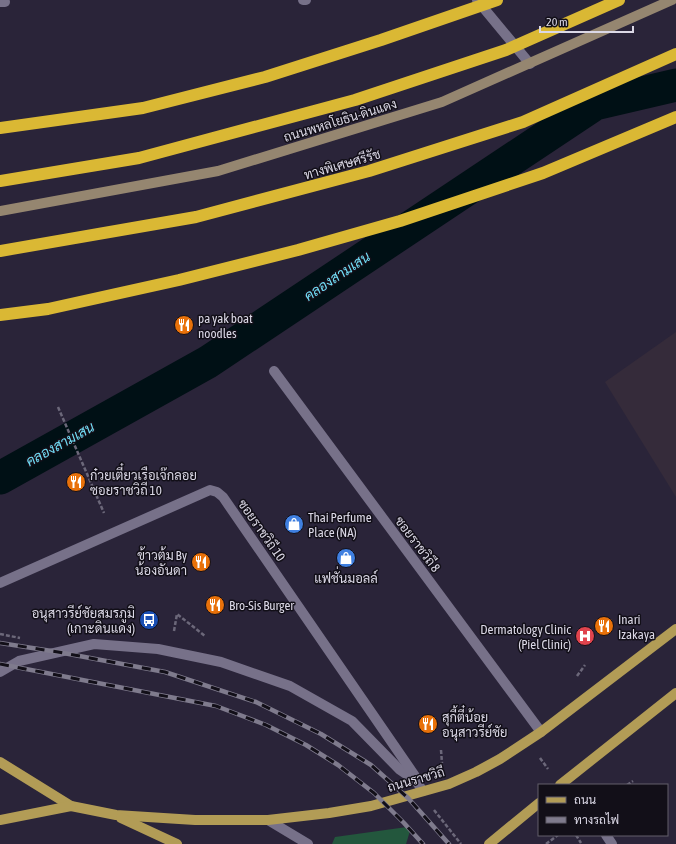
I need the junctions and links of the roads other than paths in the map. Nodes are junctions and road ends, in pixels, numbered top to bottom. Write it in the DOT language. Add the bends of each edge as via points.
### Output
graph roads {
  1 [pos="477,0"];
  2 [pos="497,0"];
  3 [pos="619,0"];
  4 [pos="672,0"];
  5 [pos="676,54"];
  6 [pos="530,64"];
  7 [pos="676,116"];
  8 [pos="0,128"];
  9 [pos="0,181"];
  10 [pos="0,211"];
  11 [pos="0,251"];
  12 [pos="0,315"];
  13 [pos="274,371"];
  14 [pos="0,583"];
  15 [pos="676,628"];
  16 [pos="0,672"];
  17 [pos="676,693"];
  18 [pos="541,732"];
  19 [pos="0,762"];
  20 [pos="416,781"];
  21 [pos="567,783"];
  22 [pos="423,791"];
  23 [pos="538,804"];
  24 [pos="71,806"];
  25 [pos="116,815"];
  26 [pos="0,820"];
  27 [pos="268,820"];
  28 [pos="177,844"];
  29 [pos="308,844"];
  30 [pos="489,844"];
  1 -- 6 [label="street"];
  2 -- 8 [label="highway" via="265,77 144,108"];
  3 -- 9 [label="highway" via="506,50 355,100 140,158"];
  4 -- 6 [label="street, ถนนพหลโยธิน-ดินแดง"];
  5 -- 11 [label="highway, ทางพิเศษศรีรัช" via="523,122 369,171 196,217"];
  6 -- 10 [label="street, ถนนพหลโยธิน-ดินแดง" via="442,102 218,170"];
  7 -- 12 [label="highway" via="543,173 400,221 179,280 48,309"];
  13 -- 18 [label="street, ซอยราชวิถี 8"];
  14 -- 20 [label="street, ซอยราชวิถี 10" via="210,490 218,492 411,770"];
  15 -- 18 [label="main road, ถนนราชวิถี"];
  16 -- 20 [label="street" via="19,661 94,644 158,649 221,662 290,686 352,721 400,770"];
  17 -- 21 [label="main road"];
  18 -- 22 [label="main road, ถนนราชวิถี" via="476,772 449,784"];
  19 -- 24 [label="main road"];
  20 -- 22 [label="street"];
  22 -- 27 [label="main road, ถนนราชวิถี" via="364,807"];
  23 -- 30 [label="main road"];
  24 -- 25 [label="main road"];
  24 -- 26 [label="main road"];
  25 -- 27 [label="main road, ถนนราชวิถี" via="195,820"];
  25 -- 28 [label="main road"];
  27 -- 29 [label="street"];
}
